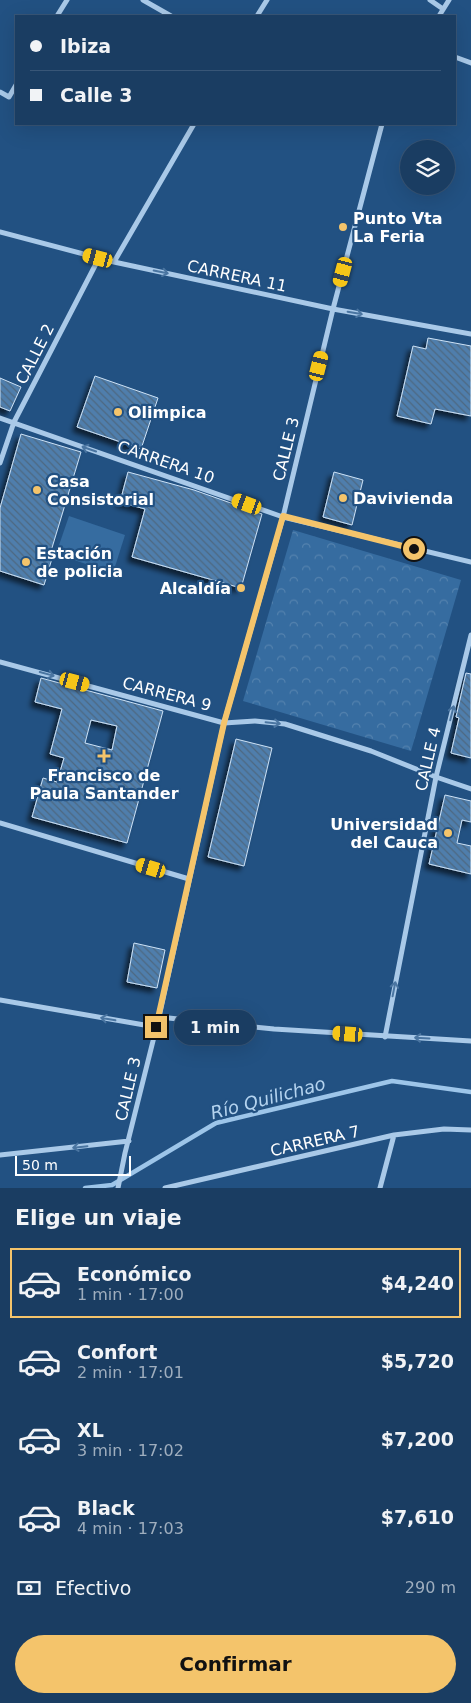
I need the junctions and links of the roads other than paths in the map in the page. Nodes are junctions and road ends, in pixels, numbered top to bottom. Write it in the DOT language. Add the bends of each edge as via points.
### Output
graph roads {
  1 [pos="67,0"];
  2 [pos="143,0"];
  3 [pos="267,0"];
  4 [pos="430,0"];
  5 [pos="449,0"];
  6 [pos="154,3"];
  7 [pos="444,9"];
  8 [pos="59,15"];
  9 [pos="170,15"];
  10 [pos="259,15"];
  11 [pos="440,15"];
  12 [pos="456,57"];
  13 [pos="471,63"];
  14 [pos="15,87"];
  15 [pos="0,92"];
  16 [pos="193,125"];
  17 [pos="382,125"];
  18 [pos="0,232"];
  19 [pos="98,258"];
  20 [pos="114,262"];
  21 [pos="333,309"];
  22 [pos="471,334"];
  23 [pos="0,418"];
  24 [pos="14,422"];
  25 [pos="0,463"];
  26 [pos="283,516"];
  27 [pos="471,562"];
  28 [pos="471,636"];
  29 [pos="0,662"];
  30 [pos="224,723"];
  31 [pos="436,777"];
  32 [pos="471,788"];
  33 [pos="0,823"];
  34 [pos="189,879"];
  35 [pos="0,1000"];
  36 [pos="159,1017"];
  37 [pos="156,1027"];
  38 [pos="385,1036"];
  39 [pos="471,1041"];
  40 [pos="471,1130"];
  41 [pos="394,1135"];
  42 [pos="129,1141"];
  43 [pos="0,1156"];
  44 [pos="118,1188"];
  45 [pos="165,1188"];
  46 [pos="380,1188"];
  1 -- 8 [label="street"];
  2 -- 6 [label="street"];
  3 -- 10 [label="street"];
  4 -- 7 [label="street"];
  5 -- 7 [label="street"];
  6 -- 9 [label="street"];
  7 -- 11 [label="street"];
  12 -- 13 [label="street"];
  14 -- 15 [label="street" via="9,97"];
  16 -- 20 [label="street"];
  17 -- 21 [label="street, CALLE 3"];
  18 -- 19 [label="street, CARRERA 11"];
  19 -- 20 [label="street, CARRERA 11"];
  19 -- 24 [label="street, CALLE 2"];
  20 -- 21 [label="street, CARRERA 11, one-way"];
  21 -- 22 [label="street, CARRERA 11, one-way"];
  21 -- 26 [label="street, CALLE 3"];
  23 -- 24 [label="street, CARRERA 10"];
  24 -- 25 [label="street, CALLE 2"];
  26 -- 24 [label="street, CARRERA 10, one-way"];
  26 -- 27 [label="street, CARRERA 10"];
  26 -- 30 [label="street, CALLE 3"];
  31 -- 28 [label="street, CALLE 4, one-way"];
  29 -- 30 [label="street, CARRERA 9, one-way"];
  30 -- 31 [label="street, CARRERA 9, one-way" via="255,721 285,724 371,751"];
  30 -- 34 [label="street, CALLE 3"];
  31 -- 32 [label="street, CARRERA 9"];
  38 -- 31 [label="street, CALLE 4, one-way"];
  33 -- 34 [label="street"];
  34 -- 36 [label="street, CALLE 3"];
  37 -- 35 [label="street, one-way"];
  36 -- 37 [label="street, CALLE 3"];
  36 -- 38 [label="street"];
  37 -- 42 [label="street, CALLE 3"];
  39 -- 38 [label="street, one-way"];
  40 -- 41 [label="street, CARRERA 7" via="444,1129"];
  41 -- 45 [label="street, CARRERA 7"];
  41 -- 46 [label="street"];
  42 -- 43 [label="street, one-way"];
  42 -- 44 [label="street, CALLE 3"];
}
